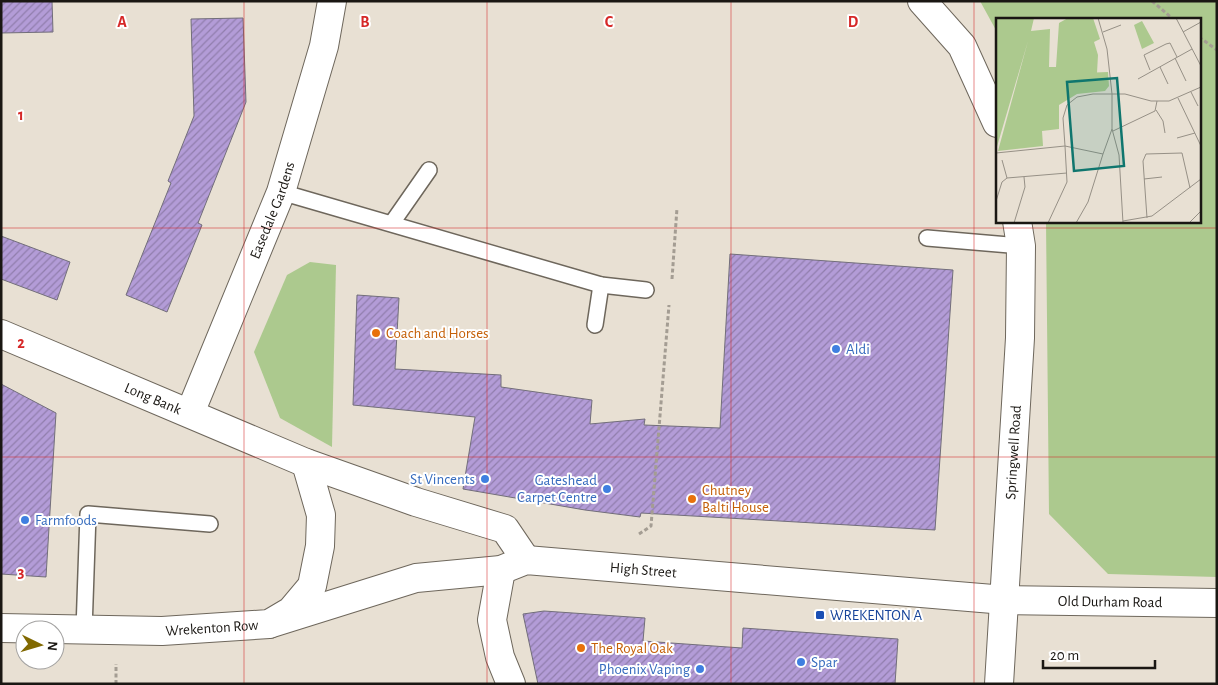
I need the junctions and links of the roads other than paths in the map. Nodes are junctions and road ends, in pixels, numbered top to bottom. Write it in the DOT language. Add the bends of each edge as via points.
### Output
graph roads {
  1 [pos="332,1"];
  2 [pos="922,1"];
  3 [pos="996,121"];
  4 [pos="429,170"];
  5 [pos="281,192"];
  6 [pos="392,223"];
  7 [pos="1019,234"];
  8 [pos="927,238"];
  9 [pos="601,285"];
  10 [pos="646,290"];
  11 [pos="595,325"];
  12 [pos="1,334"];
  13 [pos="190,413"];
  14 [pos="306,463"];
  15 [pos="210,524"];
  16 [pos="526,560"];
  17 [pos="500,570"];
  18 [pos="1005,600"];
  19 [pos="1217,603"];
  20 [pos="269,624"];
  21 [pos="1,628"];
  22 [pos="84,630"];
  23 [pos="511,684"];
  24 [pos="999,684"];
  1 -- 5 [label="street, Easedale Gardens" via="324,46"];
  2 -- 3 [label="street" via="962,46"];
  4 -- 6 [label="lane"];
  5 -- 6 [label="lane"];
  5 -- 13 [label="street, Easedale Gardens"];
  6 -- 9 [label="lane"];
  7 -- 8 [label="lane"];
  7 -- 18 [label="street, Springwell Road" via="1020,338"];
  9 -- 10 [label="lane"];
  9 -- 11 [label="lane"];
  12 -- 13 [label="street, Long Bank"];
  13 -- 14 [label="street, Long Bank"];
  14 -- 16 [label="street" via="505,529"];
  14 -- 20 [label="street, Wrekenton Row" via="321,514 320,546 312,586 291,611"];
  15 -- 22 [label="lane" via="88,514"];
  16 -- 17 [label="street"];
  16 -- 18 [label="street, High Street"];
  17 -- 20 [label="street" via="416,578"];
  17 -- 23 [label="street" via="492,620 500,657"];
  18 -- 19 [label="street, Old Durham Road"];
  18 -- 24 [label="street, Springwell Road"];
  20 -- 22 [label="street, Wrekenton Row" via="162,631"];
  21 -- 22 [label="street, Wrekenton Row"];
}
